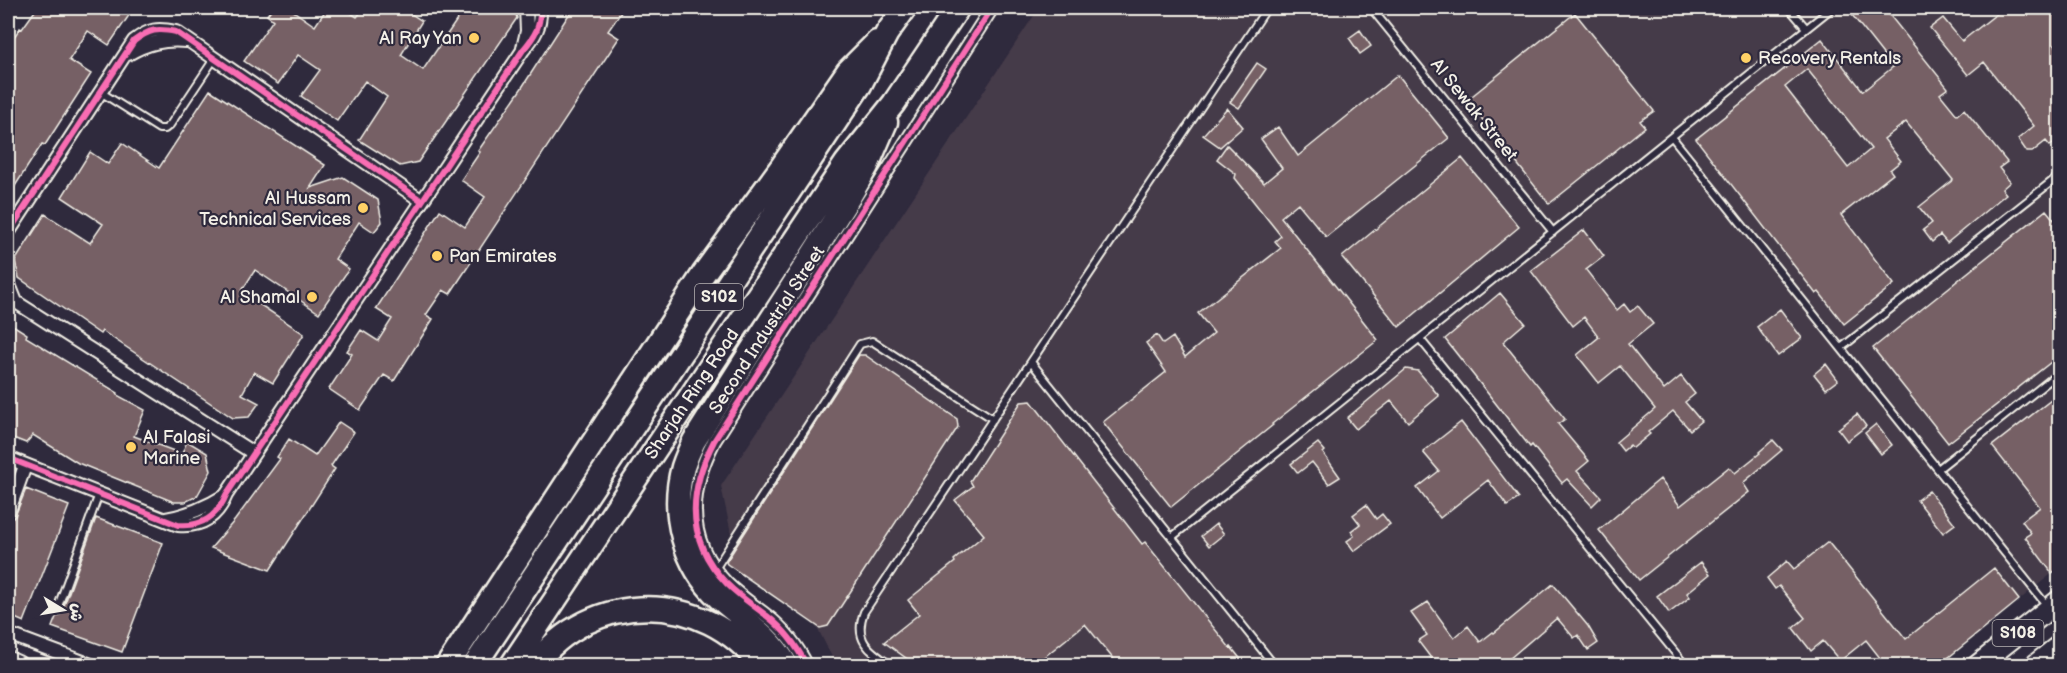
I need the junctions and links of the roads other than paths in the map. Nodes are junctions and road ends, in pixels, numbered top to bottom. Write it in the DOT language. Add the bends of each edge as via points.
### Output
graph roads {
  1 [pos="526,8"];
  2 [pos="540,8"];
  3 [pos="905,8"];
  4 [pos="958,8"];
  5 [pos="992,8"];
  6 [pos="1267,8"];
  7 [pos="1371,8"];
  8 [pos="1789,8"];
  9 [pos="1832,8"];
  10 [pos="1806,28"];
  11 [pos="887,33"];
  12 [pos="523,50"];
  13 [pos="214,59"];
  14 [pos="102,93"];
  15 [pos="894,103"];
  16 [pos="1672,137"];
  17 [pos="2060,175"];
  18 [pos="422,201"];
  19 [pos="1553,232"];
  20 [pos="8,233"];
  21 [pos="8,282"];
  22 [pos="12,299"];
  23 [pos="1420,339"];
  24 [pos="1841,348"];
  25 [pos="1031,362"];
  26 [pos="2060,372"];
  27 [pos="993,419"];
  28 [pos="253,453"];
  29 [pos="8,458"];
  30 [pos="25,466"];
  31 [pos="1938,469"];
  32 [pos="99,494"];
  33 [pos="8,513"];
  34 [pos="1172,537"];
  35 [pos="714,569"];
  36 [pos="2054,604"];
  37 [pos="56,612"];
  38 [pos="8,634"];
  39 [pos="2060,645"];
  40 [pos="8,662"];
  41 [pos="16,666"];
  42 [pos="94,666"];
  43 [pos="447,666"];
  44 [pos="474,666"];
  45 [pos="511,666"];
  46 [pos="534,666"];
  47 [pos="761,666"];
  48 [pos="787,666"];
  49 [pos="807,666"];
  50 [pos="892,666"];
  51 [pos="1275,666"];
  52 [pos="1686,666"];
  53 [pos="1977,666"];
  54 [pos="2034,666"];
  1 -- 12 [label="street"];
  2 -- 12 [label="street" via="535,37"];
  3 -- 11 [label="highway, Sharjah Ring Road / S102"];
  4 -- 15 [label="highway, Sharjah Ring Road / S102"];
  5 -- 35 [label="street, Second Industrial Street" via="706,455 696,486 694,511 697,531"];
  6 -- 25 [label="lane"];
  7 -- 19 [label="lane, Al Sewak Street"];
  8 -- 10 [label="lane"];
  9 -- 10 [label="lane"];
  10 -- 16 [label="lane"];
  11 -- 43 [label="highway" via="848,71 724,244"];
  11 -- 44 [label="highway, Sharjah Ring Road / S102" via="860,85"];
  12 -- 18 [label="street"];
  13 -- 14 [label="street" via="188,42 172,40 141,46 127,54"];
  13 -- 14 [label="lane" via="165,129"];
  13 -- 18 [label="street"];
  14 -- 20 [label="street"];
  15 -- 45 [label="highway, Sharjah Ring Road / S102" via="846,163"];
  15 -- 48 [label="highway" via="862,175 694,441 683,465 678,505 680,526 693,564 720,598 770,641"];
  16 -- 19 [label="lane"];
  16 -- 24 [label="lane"];
  17 -- 24 [label="lane"];
  18 -- 28 [label="street"];
  19 -- 23 [label="lane"];
  21 -- 22 [label="street"];
  22 -- 28 [label="street"];
  23 -- 34 [label="lane"];
  23 -- 52 [label="lane"];
  24 -- 31 [label="lane"];
  25 -- 27 [label="lane"];
  25 -- 34 [label="lane"];
  26 -- 31 [label="lane"];
  27 -- 35 [label="lane" via="872,341 860,344"];
  27 -- 50 [label="lane" via="864,612 860,631 863,640"];
  28 -- 32 [label="street" via="226,495 179,517 166,519"];
  29 -- 30 [label="street"];
  30 -- 32 [label="street"];
  30 -- 33 [label="street"];
  31 -- 36 [label="lane"];
  32 -- 37 [label="lane"];
  34 -- 51 [label="lane"];
  35 -- 49 [label="street, Second Industrial Street" via="788,634"];
  36 -- 53 [label="main road, S108"];
  38 -- 42 [label="street"];
  39 -- 54 [label="main road, S108"];
  40 -- 41 [label="main road"];
  46 -- 47 [label="highway" via="552,644 579,626 604,615 657,608 709,621 732,635"];
}
